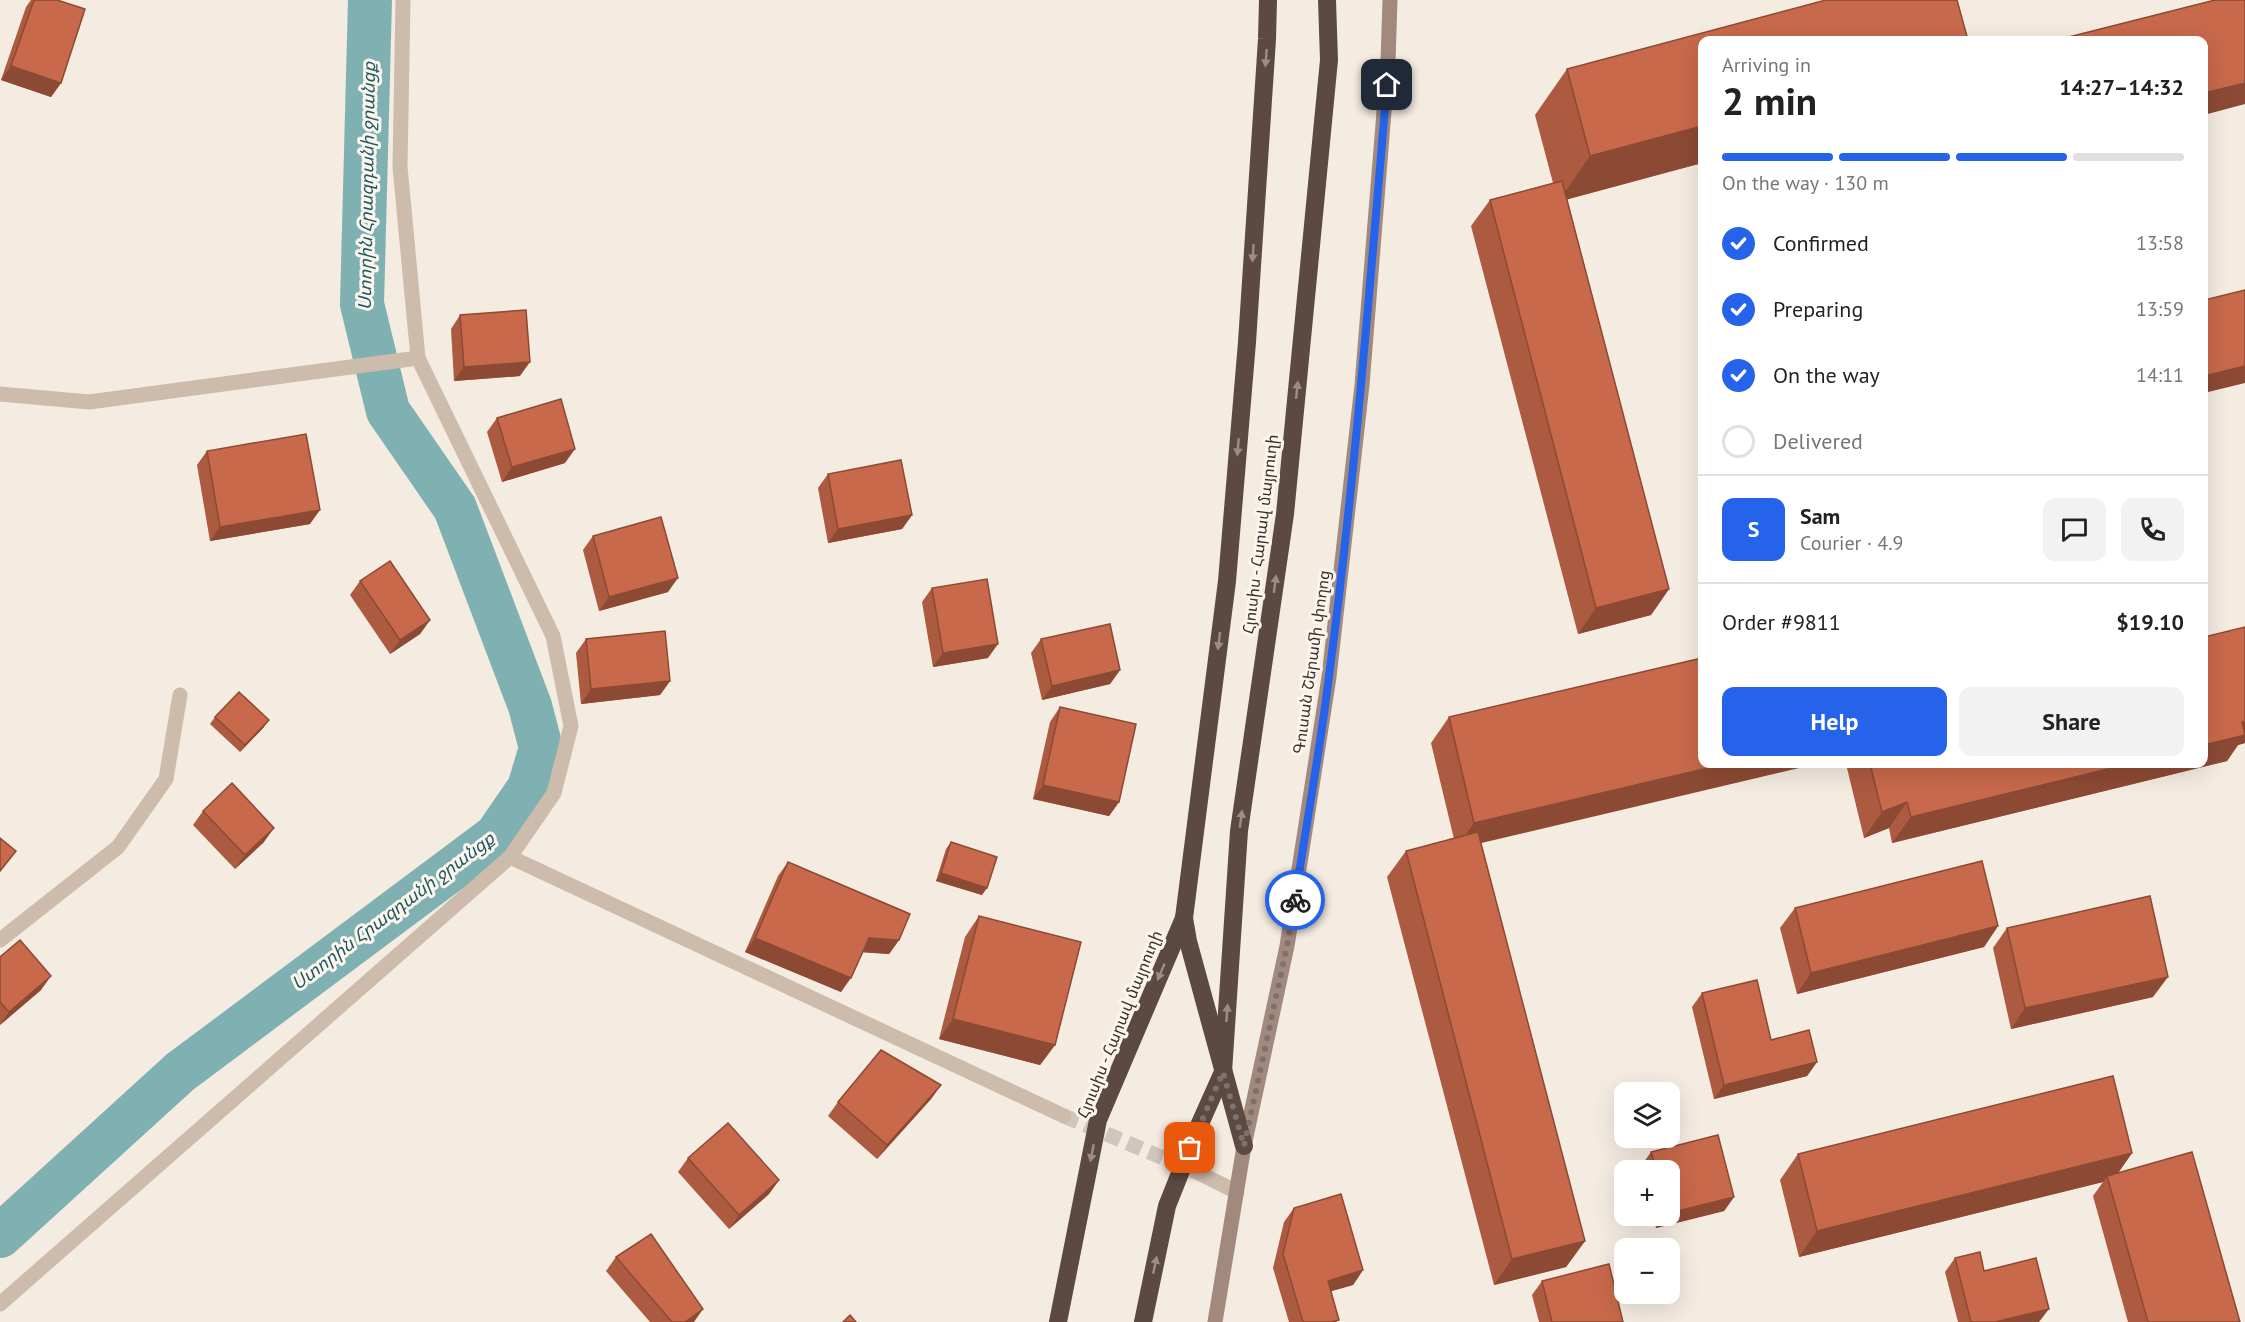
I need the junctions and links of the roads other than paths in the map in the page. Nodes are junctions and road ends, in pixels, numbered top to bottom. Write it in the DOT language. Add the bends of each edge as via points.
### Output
graph roads {
  1 [pos="403,0"];
  2 [pos="1268,0"];
  3 [pos="1327,0"];
  4 [pos="1390,0"];
  5 [pos="418,357"];
  6 [pos="0,394"];
  7 [pos="180,695"];
  8 [pos="510,857"];
  9 [pos="1184,918"];
  10 [pos="0,940"];
  11 [pos="1223,1072"];
  12 [pos="1065,1116"];
  13 [pos="1244,1146"];
  14 [pos="1202,1174"];
  15 [pos="1237,1191"];
  16 [pos="0,1304"];
  17 [pos="1058,1322"];
  18 [pos="1143,1322"];
  19 [pos="1215,1322"];
  1 -- 5 [label="street" via="400,167"];
  2 -- 9 [label="highway, Հյուսիս - Հարավ մայրուղի, one-way" via="1247,342 1227,581"];
  11 -- 3 [label="highway, Հյուսիս - Հարավ մայրուղի, one-way" via="1239,831 1285,514 1327,84"];
  4 -- 13 [label="main road, Գուսան Շերամի փողոց" via="1362,385 1329,677 1287,946"];
  5 -- 6 [label="street" via="88,402"];
  5 -- 8 [label="street" via="553,636 571,726 554,793"];
  7 -- 10 [label="street" via="166,779 118,847"];
  8 -- 12 [label="street"];
  8 -- 16 [label="street"];
  9 -- 11 [label="highway, Հյուսիս - Հարավ մայրուղի"];
  9 -- 17 [label="highway, Հյուսիս - Հարավ մայրուղի, one-way" via="1098,1120"];
  11 -- 13 [label="highway"];
  18 -- 11 [label="highway, Հյուսիս - Հարավ մայրուղի, one-way" via="1167,1206"];
  13 -- 15 [label="main road, Գուսան Շերամի փողոց"];
  14 -- 15 [label="street"];
  15 -- 19 [label="main road, Գուսան Շերամի փողոց"];
}
